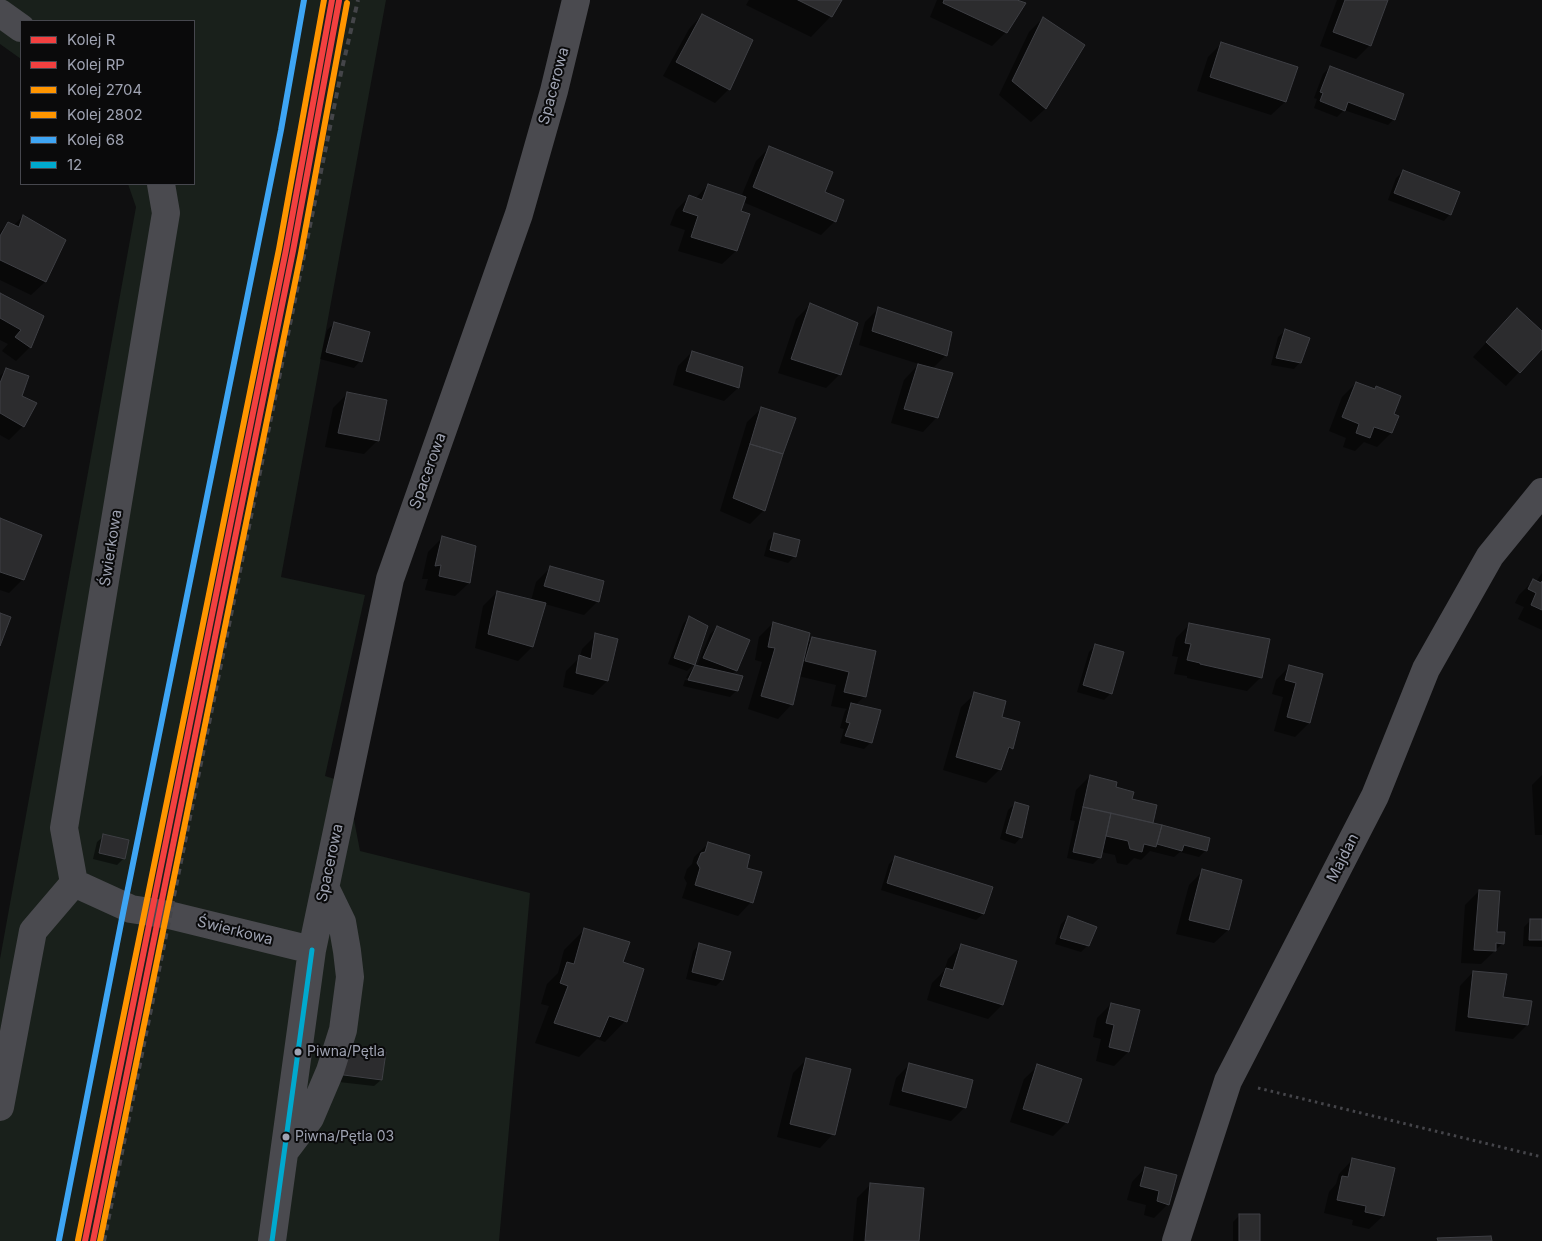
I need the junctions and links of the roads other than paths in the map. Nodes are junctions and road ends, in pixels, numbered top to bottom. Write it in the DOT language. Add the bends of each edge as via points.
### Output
graph roads {
  1 [pos="576,0"];
  2 [pos="0,13"];
  3 [pos="20,27"];
  4 [pos="160,185"];
  5 [pos="1542,492"];
  6 [pos="74,883"];
  7 [pos="325,887"];
  8 [pos="312,950"];
  9 [pos="0,1107"];
  10 [pos="284,1152"];
  11 [pos="272,1241"];
  12 [pos="1176,1241"];
  1 -- 7 [label="street, Spacerowa" via="519,214 390,579"];
  2 -- 3 [label="street"];
  4 -- 6 [label="street, Świerkowa" via="166,213 64,828"];
  5 -- 12 [label="street, Majdan" via="1490,556 1426,670 1375,796 1228,1081"];
  6 -- 8 [label="street, Świerkowa" via="131,908"];
  6 -- 9 [label="street" via="33,931"];
  7 -- 8 [label="street, Spacerowa"];
  7 -- 10 [label="street" via="342,922 347,951 350,977 342,1030 310,1118"];
  8 -- 10 [label="street, Spacerowa"];
  10 -- 11 [label="street, Spacerowa"];
}
